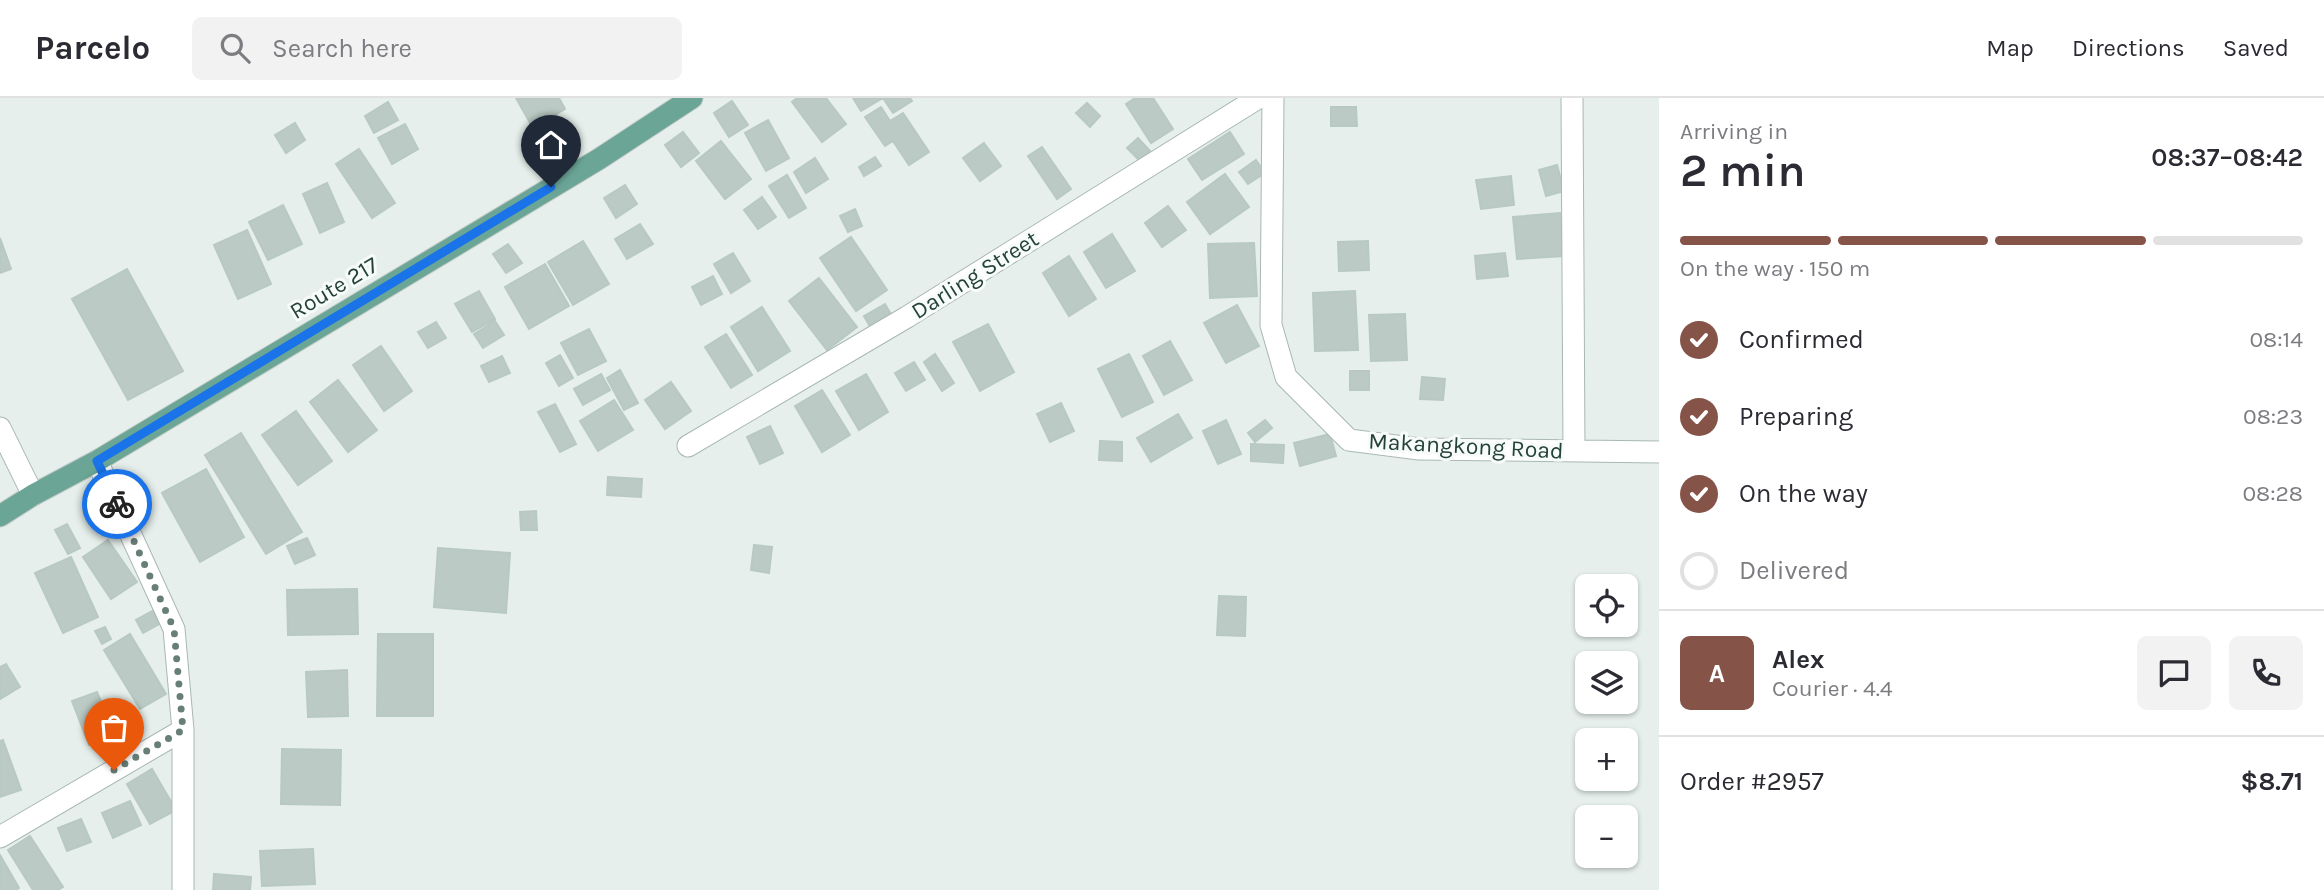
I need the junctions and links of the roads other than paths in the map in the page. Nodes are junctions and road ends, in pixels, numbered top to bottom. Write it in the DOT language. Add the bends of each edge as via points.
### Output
graph roads {
  1 [pos="692,98"];
  2 [pos="1258,98"];
  3 [pos="1273,98"];
  4 [pos="1572,98"];
  5 [pos="0,428"];
  6 [pos="688,446"];
  7 [pos="1574,451"];
  8 [pos="1659,452"];
  9 [pos="97,461"];
  10 [pos="33,495"];
  11 [pos="0,516"];
  12 [pos="183,730"];
  13 [pos="0,836"];
  14 [pos="183,890"];
  1 -- 9 [label="main road, Route 217" via="599,159"];
  2 -- 6 [label="street, Darling Street" via="907,317"];
  3 -- 7 [label="street, Makangkong Road" via="1271,325 1286,377 1349,440 1419,449"];
  4 -- 7 [label="street"];
  5 -- 10 [label="street"];
  7 -- 8 [label="street, Makangkong Road"];
  9 -- 10 [label="main road, Route 217"];
  9 -- 12 [label="street" via="174,629"];
  10 -- 11 [label="main road, Route 217"];
  12 -- 13 [label="street"];
  12 -- 14 [label="street"];
}
